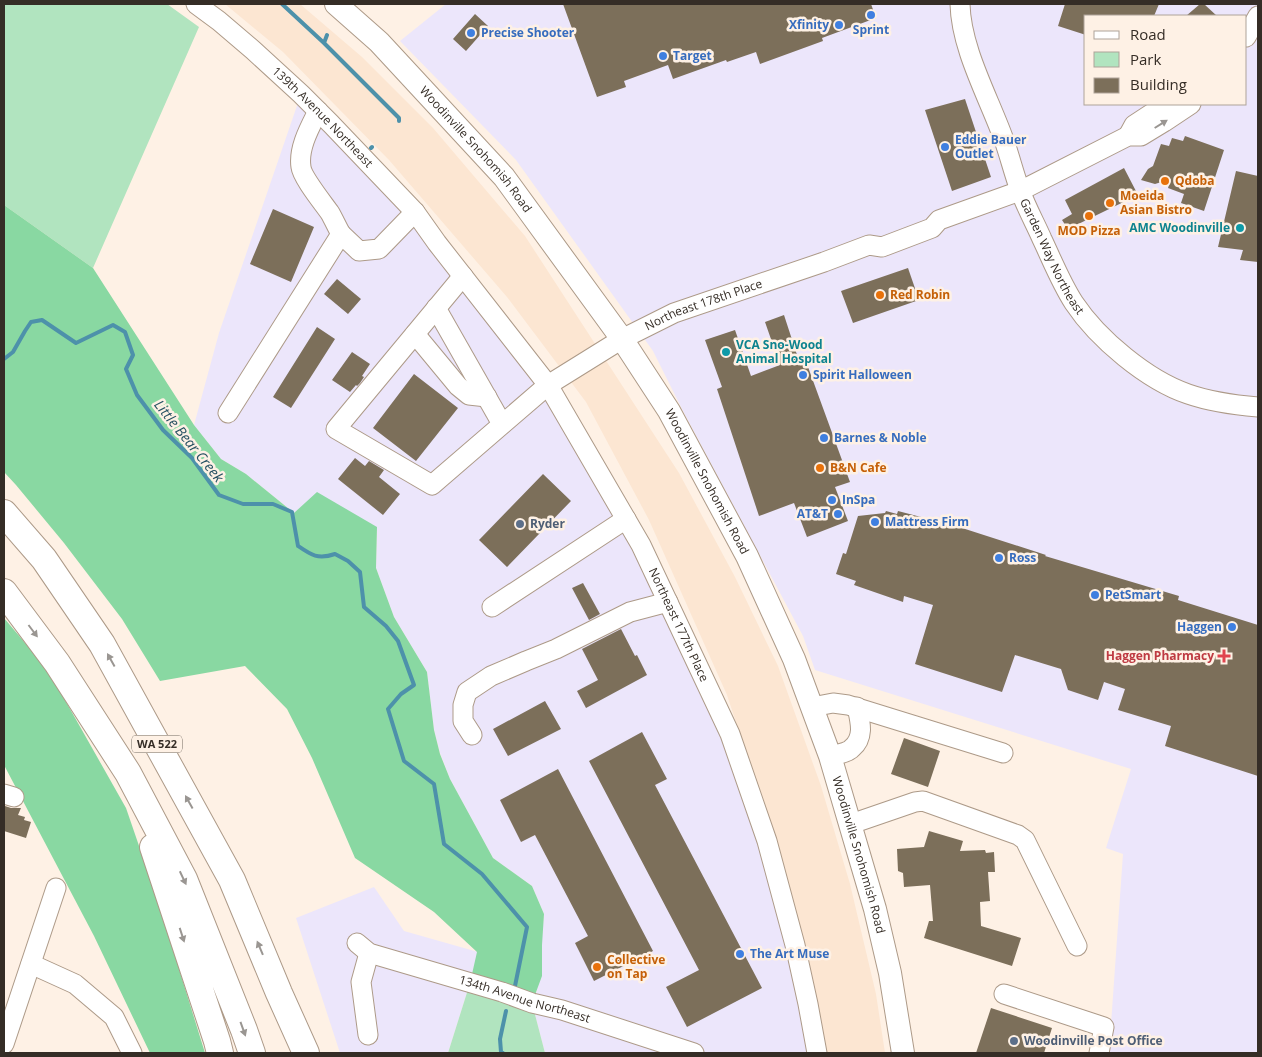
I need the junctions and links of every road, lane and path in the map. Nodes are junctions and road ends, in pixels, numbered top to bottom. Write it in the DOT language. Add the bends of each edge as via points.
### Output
graph roads {
  1 [pos="196,4"];
  2 [pos="336,4"];
  3 [pos="960,4"];
  4 [pos="1258,16"];
  5 [pos="1247,35"];
  6 [pos="1164,105"];
  7 [pos="1190,105"];
  8 [pos="318,111"];
  9 [pos="1128,136"];
  10 [pos="1020,191"];
  11 [pos="415,212"];
  12 [pos="341,234"];
  13 [pos="437,243"];
  14 [pos="463,276"];
  15 [pos="436,308"];
  16 [pos="415,334"];
  17 [pos="622,339"];
  18 [pos="548,385"];
  19 [pos="487,397"];
  20 [pos="1258,407"];
  21 [pos="228,413"];
  22 [pos="502,424"];
  23 [pos="4,513"];
  24 [pos="626,519"];
  25 [pos="4,592"];
  26 [pos="668,602"];
  27 [pos="492,607"];
  28 [pos="812,706"];
  29 [pos="857,707"];
  30 [pos="472,735"];
  31 [pos="1003,753"];
  32 [pos="830,756"];
  33 [pos="128,773"];
  34 [pos="851,824"];
  35 [pos="56,888"];
  36 [pos="1077,946"];
  37 [pos="31,964"];
  38 [pos="279,993"];
  39 [pos="1004,994"];
  40 [pos="368,1035"];
  41 [pos="4,1044"];
  42 [pos="132,1053"];
  43 [pos="220,1053"];
  44 [pos="252,1053"];
  45 [pos="298,1053"];
  46 [pos="306,1053"];
  47 [pos="694,1053"];
  48 [pos="817,1053"];
  49 [pos="904,1053"];
  50 [pos="1099,1053"];
  1 -- 8 [label="street, 139th Avenue Northeast" via="253,50"];
  2 -- 17 [label="main road, Woodinville Snohomish Road" via="379,42 504,178"];
  3 -- 10 [label="street, Garden Way Northeast" via="972,60 1004,140"];
  4 -- 5 [label="street"];
  6 -- 9 [label="street" via="1134,125"];
  9 -- 7 [label="street, one-way" via="1141,136"];
  8 -- 11 [label="street, 139th Avenue Northeast"];
  8 -- 12 [label="street" via="302,146 301,168"];
  9 -- 10 [label="street, Northeast 178th Place"];
  10 -- 17 [label="street, Northeast 178th Place" via="939,220 932,228 882,247 869,244 674,313"];
  10 -- 20 [label="street, Garden Way Northeast" via="1074,303 1097,331 1130,361 1187,394"];
  11 -- 12 [label="street" via="379,249 359,251"];
  11 -- 13 [label="street, 139th Avenue Northeast"];
  12 -- 21 [label="street"];
  13 -- 14 [label="street, Northeast 177th Place"];
  14 -- 15 [label="street"];
  14 -- 18 [label="street, Northeast 177th Place"];
  15 -- 16 [label="street"];
  15 -- 19 [label="street"];
  16 -- 19 [label="street" via="458,386 469,395"];
  16 -- 22 [label="street, Northeast 178th Place" via="336,429 432,485"];
  17 -- 18 [label="street, Northeast 178th Place"];
  17 -- 28 [label="main road, Woodinville Snohomish Road" via="669,411 747,556"];
  18 -- 22 [label="street, Northeast 178th Place"];
  18 -- 24 [label="street, Northeast 177th Place"];
  19 -- 22 [label="street"];
  38 -- 23 [label="highway, WA 522, one-way" via="232,880 102,644 44,559"];
  24 -- 26 [label="street, Northeast 177th Place"];
  24 -- 27 [label="street"];
  25 -- 33 [label="highway, WA 522, one-way" via="58,663"];
  26 -- 30 [label="street" via="630,612 556,649 491,676 467,692 463,721"];
  26 -- 48 [label="street, Northeast 177th Place" via="730,734 767,841 795,945"];
  28 -- 29 [label="street" via="834,703"];
  28 -- 32 [label="main road, Woodinville Snohomish Road"];
  29 -- 31 [label="street"];
  29 -- 32 [label="street" via="861,728 859,737 852,749"];
  32 -- 34 [label="main road, Woodinville Snohomish Road"];
  33 -- 43 [label="highway, one-way"];
  33 -- 44 [label="highway, WA 522, one-way" via="184,879"];
  34 -- 36 [label="street" via="924,801 1018,835 1025,840"];
  34 -- 49 [label="main road, Woodinville Snohomish Road" via="890,973"];
  35 -- 37 [label="street"];
  37 -- 41 [label="street"];
  37 -- 42 [label="street" via="74,984 114,1017"];
  38 -- 45 [label="highway, WA 522"];
  38 -- 46 [label="highway"];
  39 -- 50 [label="street" via="1104,1027"];
  40 -- 47 [label="street, 134th Avenue Northeast" via="361,982 363,948"];
}
